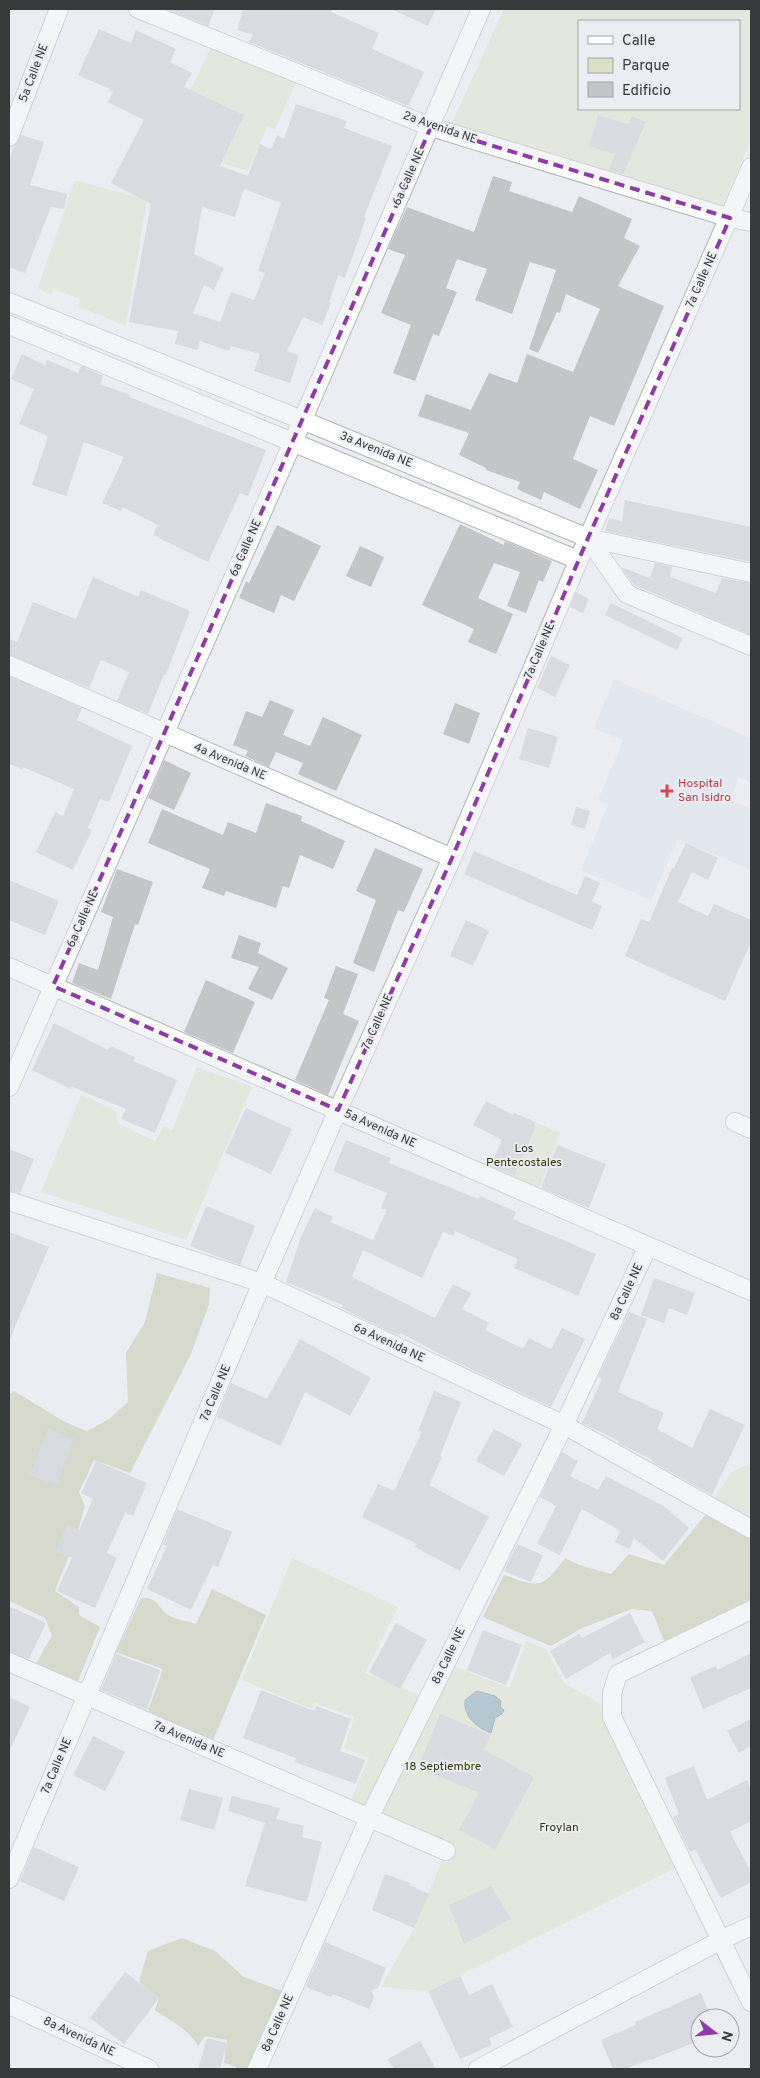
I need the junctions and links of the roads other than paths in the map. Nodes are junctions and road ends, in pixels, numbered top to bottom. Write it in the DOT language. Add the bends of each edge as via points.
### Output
graph roads {
  1 [pos="59,9"];
  2 [pos="138,9"];
  3 [pos="481,9"];
  4 [pos="431,127"];
  5 [pos="9,137"];
  6 [pos="751,168"];
  7 [pos="730,218"];
  8 [pos="751,222"];
  9 [pos="9,302"];
  10 [pos="9,325"];
  11 [pos="302,420"];
  12 [pos="293,442"];
  13 [pos="588,538"];
  14 [pos="578,560"];
  15 [pos="751,573"];
  16 [pos="751,646"];
  17 [pos="9,665"];
  18 [pos="165,734"];
  19 [pos="452,858"];
  20 [pos="9,967"];
  21 [pos="53,986"];
  22 [pos="9,1087"];
  23 [pos="338,1110"];
  24 [pos="735,1122"];
  25 [pos="751,1129"];
  26 [pos="9,1201"];
  27 [pos="648,1246"];
  28 [pos="262,1283"];
  29 [pos="751,1290"];
  30 [pos="564,1425"];
  31 [pos="751,1529"];
  32 [pos="751,1610"];
  33 [pos="9,1662"];
  34 [pos="87,1696"];
  35 [pos="370,1816"];
  36 [pos="446,1850"];
  37 [pos="9,1879"];
  38 [pos="751,1926"];
  39 [pos="720,1940"];
  40 [pos="751,2002"];
  41 [pos="9,2005"];
  42 [pos="150,2069"];
  43 [pos="257,2069"];
  44 [pos="478,2069"];
  1 -- 5 [label="street, 5a Calle NE"];
  2 -- 4 [label="street, 2a Avenida NE"];
  3 -- 4 [label="street, 6a Calle NE"];
  4 -- 7 [label="street, 2a Avenida NE"];
  4 -- 11 [label="street, 6a Calle NE"];
  6 -- 7 [label="street, 7a Calle NE"];
  7 -- 8 [label="street, 2a Avenida NE"];
  7 -- 13 [label="street, 7a Calle NE"];
  9 -- 11 [label="street, 3a Avenida NE"];
  10 -- 12 [label="street"];
  11 -- 12 [label="street, 6a Calle NE"];
  11 -- 13 [label="street, 3a Avenida NE"];
  12 -- 14 [label="street"];
  12 -- 18 [label="street, 6a Calle NE"];
  13 -- 14 [label="street, 7a Calle NE"];
  13 -- 15 [label="street, 3a Avenida NE"];
  13 -- 16 [label="street" via="627,594"];
  14 -- 19 [label="street, 7a Calle NE"];
  17 -- 18 [label="street, 4a Avenida NE"];
  18 -- 19 [label="street, 4a Avenida NE"];
  18 -- 21 [label="street, 6a Calle NE"];
  19 -- 23 [label="street, 7a Calle NE"];
  20 -- 21 [label="street, 5a Avenida NE"];
  21 -- 22 [label="street, 6a Calle NE"];
  21 -- 23 [label="street, 5a Avenida NE"];
  23 -- 27 [label="street, 5a Avenida NE"];
  23 -- 28 [label="street, 7a Calle NE"];
  24 -- 25 [label="street"];
  26 -- 28 [label="street, 6a Avenida NE"];
  27 -- 29 [label="street, 5a Avenida NE"];
  27 -- 30 [label="street, 8a Calle NE"];
  28 -- 30 [label="street, 6a Avenida NE"];
  28 -- 34 [label="street, 7a Calle NE"];
  30 -- 31 [label="street, 6a Avenida NE"];
  30 -- 35 [label="street, 8a Calle NE"];
  32 -- 39 [label="street" via="618,1674 612,1693 612,1717"];
  33 -- 34 [label="street, 7a Avenida NE"];
  34 -- 35 [label="street, 7a Avenida NE"];
  34 -- 37 [label="street, 7a Calle NE"];
  35 -- 36 [label="street, 7a Avenida NE"];
  35 -- 43 [label="street, 8a Calle NE"];
  38 -- 39 [label="street"];
  39 -- 40 [label="street"];
  39 -- 44 [label="street"];
  41 -- 42 [label="street, 8a Avenida NE"];
}
